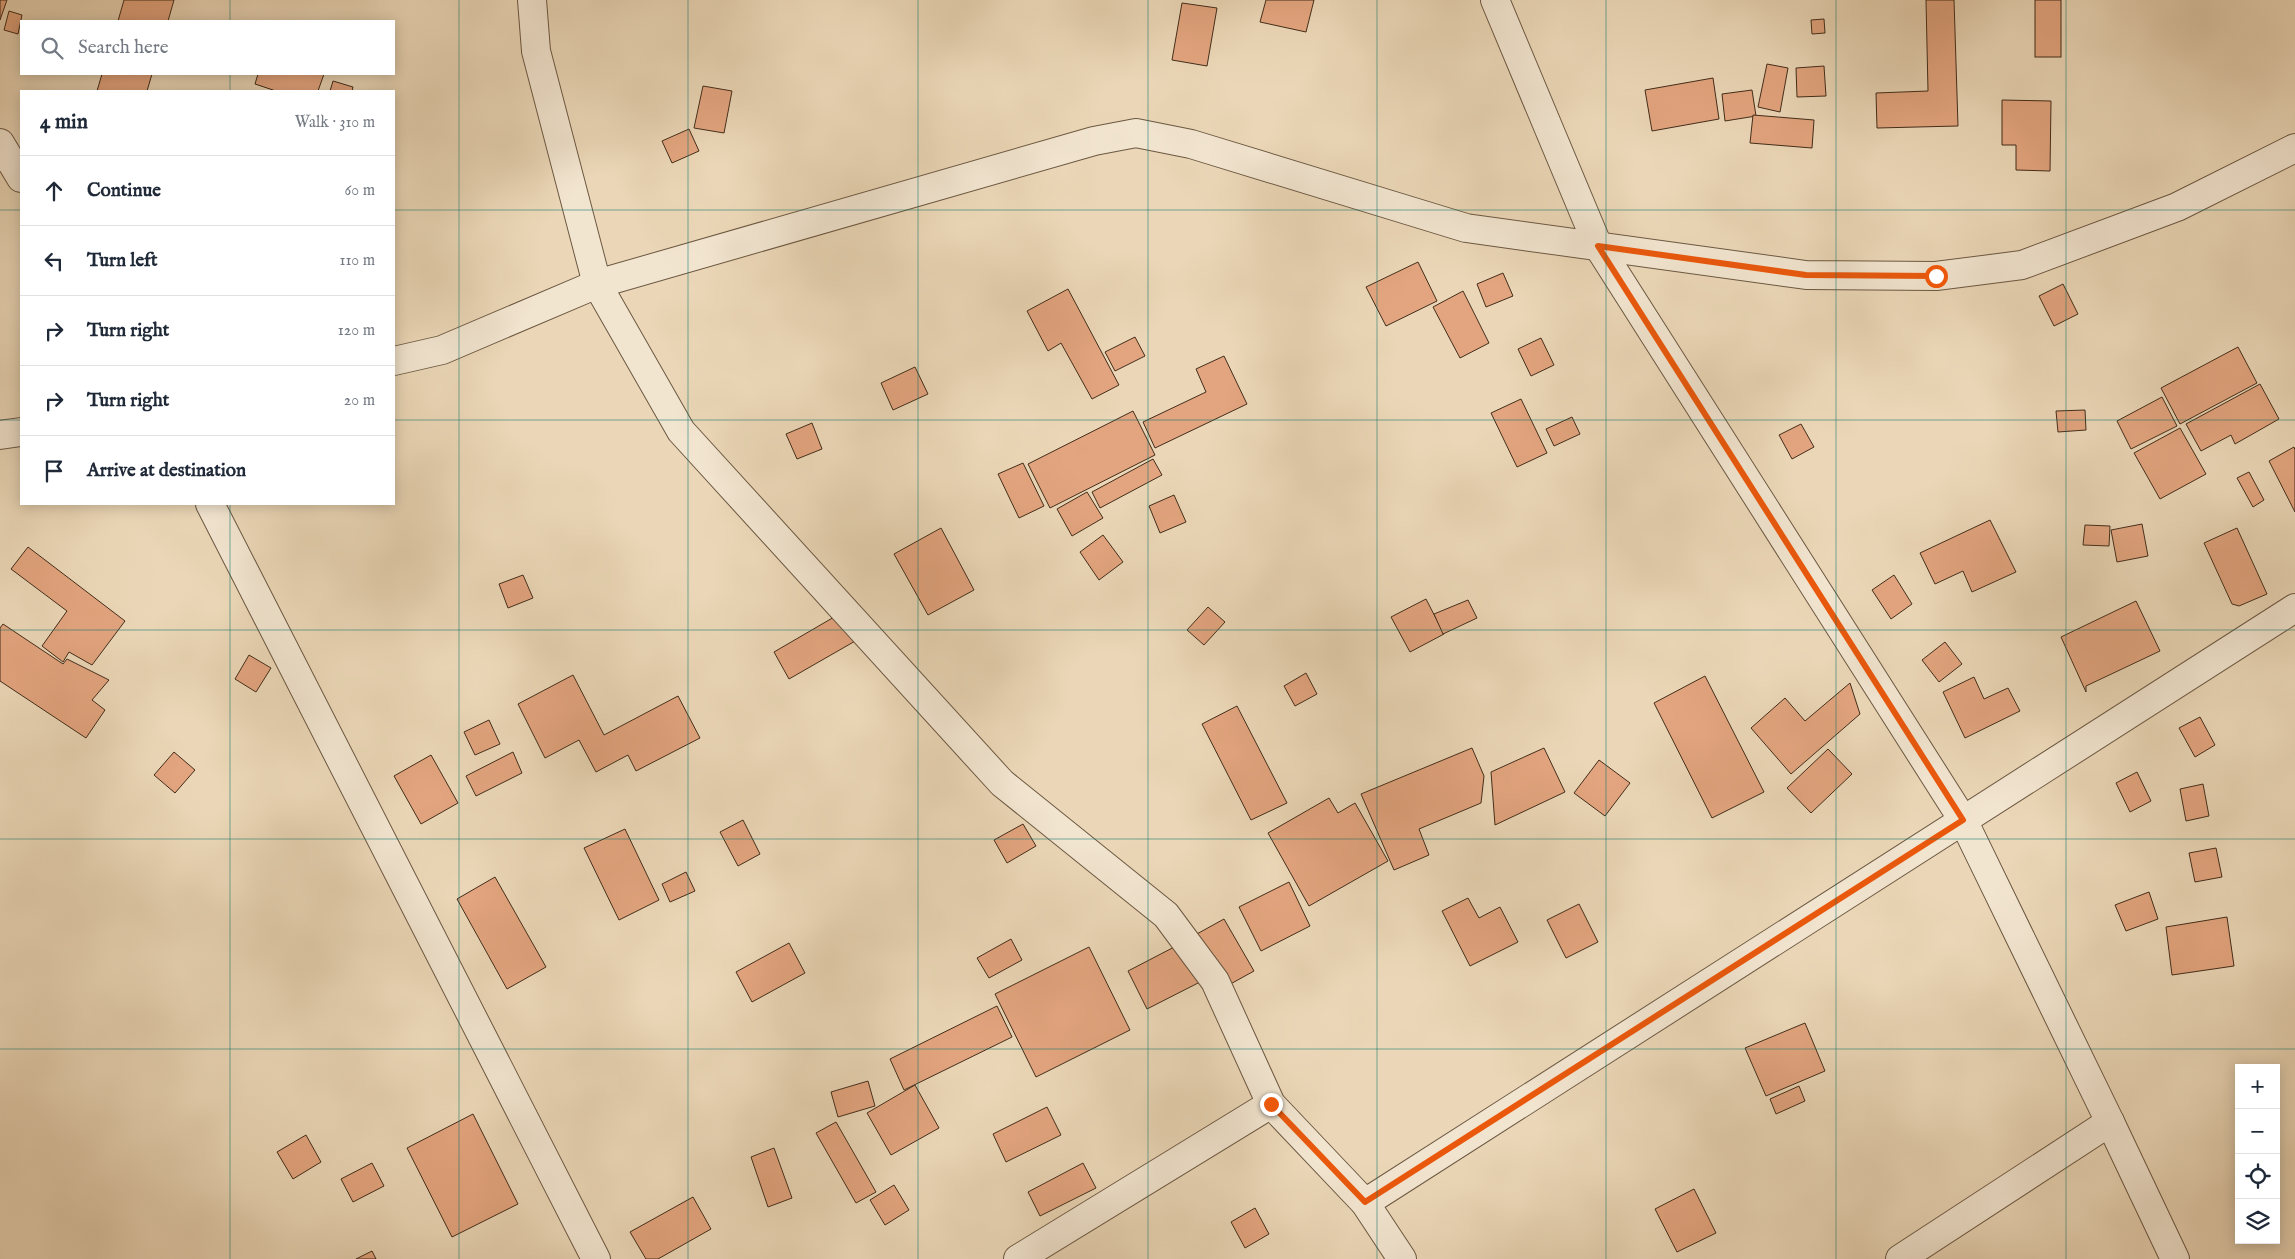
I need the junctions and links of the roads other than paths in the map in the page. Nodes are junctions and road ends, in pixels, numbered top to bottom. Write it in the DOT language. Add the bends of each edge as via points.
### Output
graph roads {
  1 [pos="532,0"];
  2 [pos="1495,0"];
  3 [pos="0,143"];
  4 [pos="2295,148"];
  5 [pos="20,176"];
  6 [pos="1598,246"];
  7 [pos="598,284"];
  8 [pos="395,361"];
  9 [pos="20,432"];
  10 [pos="0,435"];
  11 [pos="211,505"];
  12 [pos="2295,608"];
  13 [pos="1963,820"];
  14 [pos="1271,1104"];
  15 [pos="2110,1122"];
  16 [pos="1365,1202"];
  17 [pos="596,1259"];
  18 [pos="1018,1259"];
  19 [pos="1402,1259"];
  20 [pos="1900,1259"];
  21 [pos="2175,1259"];
  1 -- 7 [label="street" via="536,51"];
  2 -- 6 [label="street"];
  3 -- 5 [label="street"];
  4 -- 6 [label="street" via="2177,207 2012,266 1936,276 1806,275"];
  6 -- 7 [label="street" via="1466,228 1190,144 1136,132 1094,141"];
  6 -- 13 [label="street"];
  7 -- 8 [label="street" via="442,350"];
  7 -- 14 [label="street" via="681,431 1002,783 1166,915 1215,981"];
  9 -- 10 [label="street"];
  11 -- 17 [label="street"];
  12 -- 13 [label="street"];
  13 -- 15 [label="street"];
  13 -- 16 [label="street"];
  14 -- 16 [label="street"];
  14 -- 18 [label="street"];
  15 -- 20 [label="street"];
  15 -- 21 [label="street"];
  16 -- 19 [label="street"];
}
